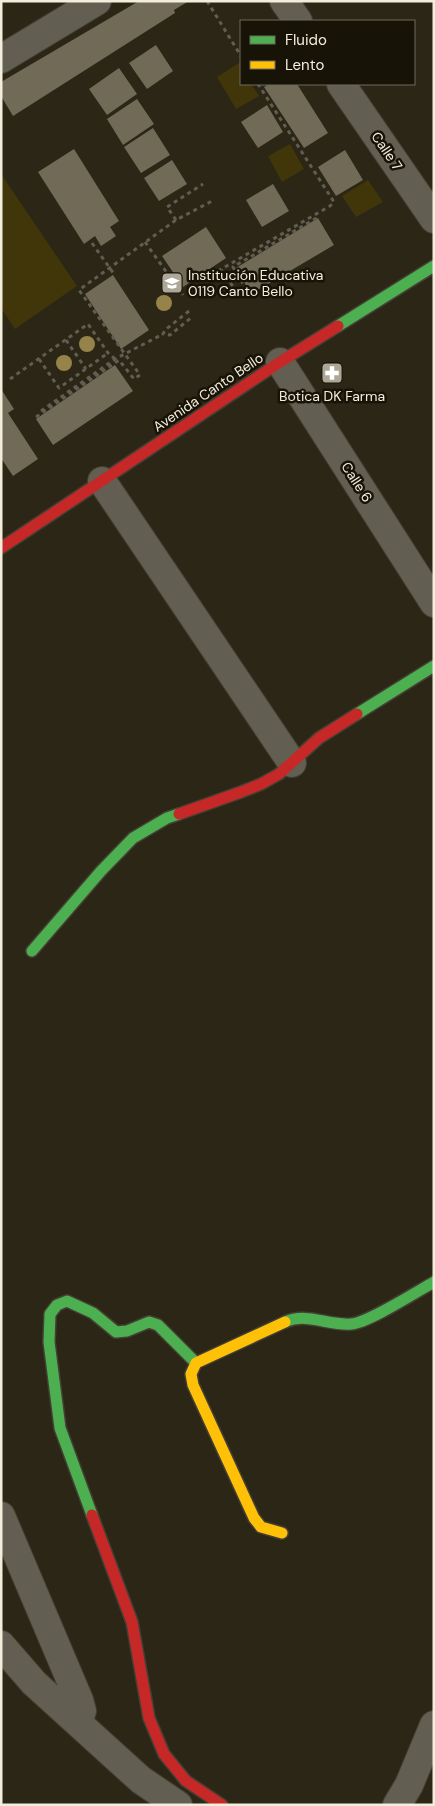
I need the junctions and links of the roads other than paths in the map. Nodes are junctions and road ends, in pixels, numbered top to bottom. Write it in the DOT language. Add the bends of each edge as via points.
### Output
graph roads {
  1 [pos="97,1"];
  2 [pos="284,1"];
  3 [pos="297,20"];
  4 [pos="1,60"];
  5 [pos="342,85"];
  6 [pos="434,219"];
  7 [pos="434,266"];
  8 [pos="280,362"];
  9 [pos="102,481"];
  10 [pos="2,545"];
  11 [pos="434,602"];
  12 [pos="434,666"];
  13 [pos="292,763"];
  14 [pos="32,951"];
  15 [pos="434,1282"];
  16 [pos="196,1363"];
  17 [pos="1,1516"];
  18 [pos="282,1533"];
  19 [pos="1,1645"];
  20 [pos="78,1721"];
  21 [pos="434,1724"];
  22 [pos="178,1805"];
  23 [pos="222,1805"];
  24 [pos="397,1805"];
  1 -- 4 [label="street"];
  2 -- 3 [label="street"];
  5 -- 6 [label="street, Calle 7"];
  7 -- 8 [label="street, Avenida Canto Bello"];
  8 -- 9 [label="street, Avenida Canto Bello"];
  8 -- 11 [label="street, Calle 6"];
  9 -- 10 [label="street, Avenida Canto Bello"];
  9 -- 13 [label="street"];
  12 -- 13 [label="street" via="319,738"];
  13 -- 14 [label="street" via="260,784 167,818 133,838"];
  15 -- 16 [label="street" via="360,1323 337,1326 319,1318 290,1320"];
  16 -- 18 [label="street" via="191,1374 193,1385 254,1518 262,1527"];
  16 -- 23 [label="street" via="158,1325 149,1322 127,1332 116,1332 93,1313 67,1301 57,1305 50,1314 49,1342 60,1428 132,1622 148,1718 164,1754 186,1780"];
  17 -- 20 [label="street" via="79,1700 82,1711"];
  19 -- 20 [label="street" via="34,1683"];
  20 -- 22 [label="street" via="141,1780"];
  21 -- 24 [label="street" via="409,1785"];
}
